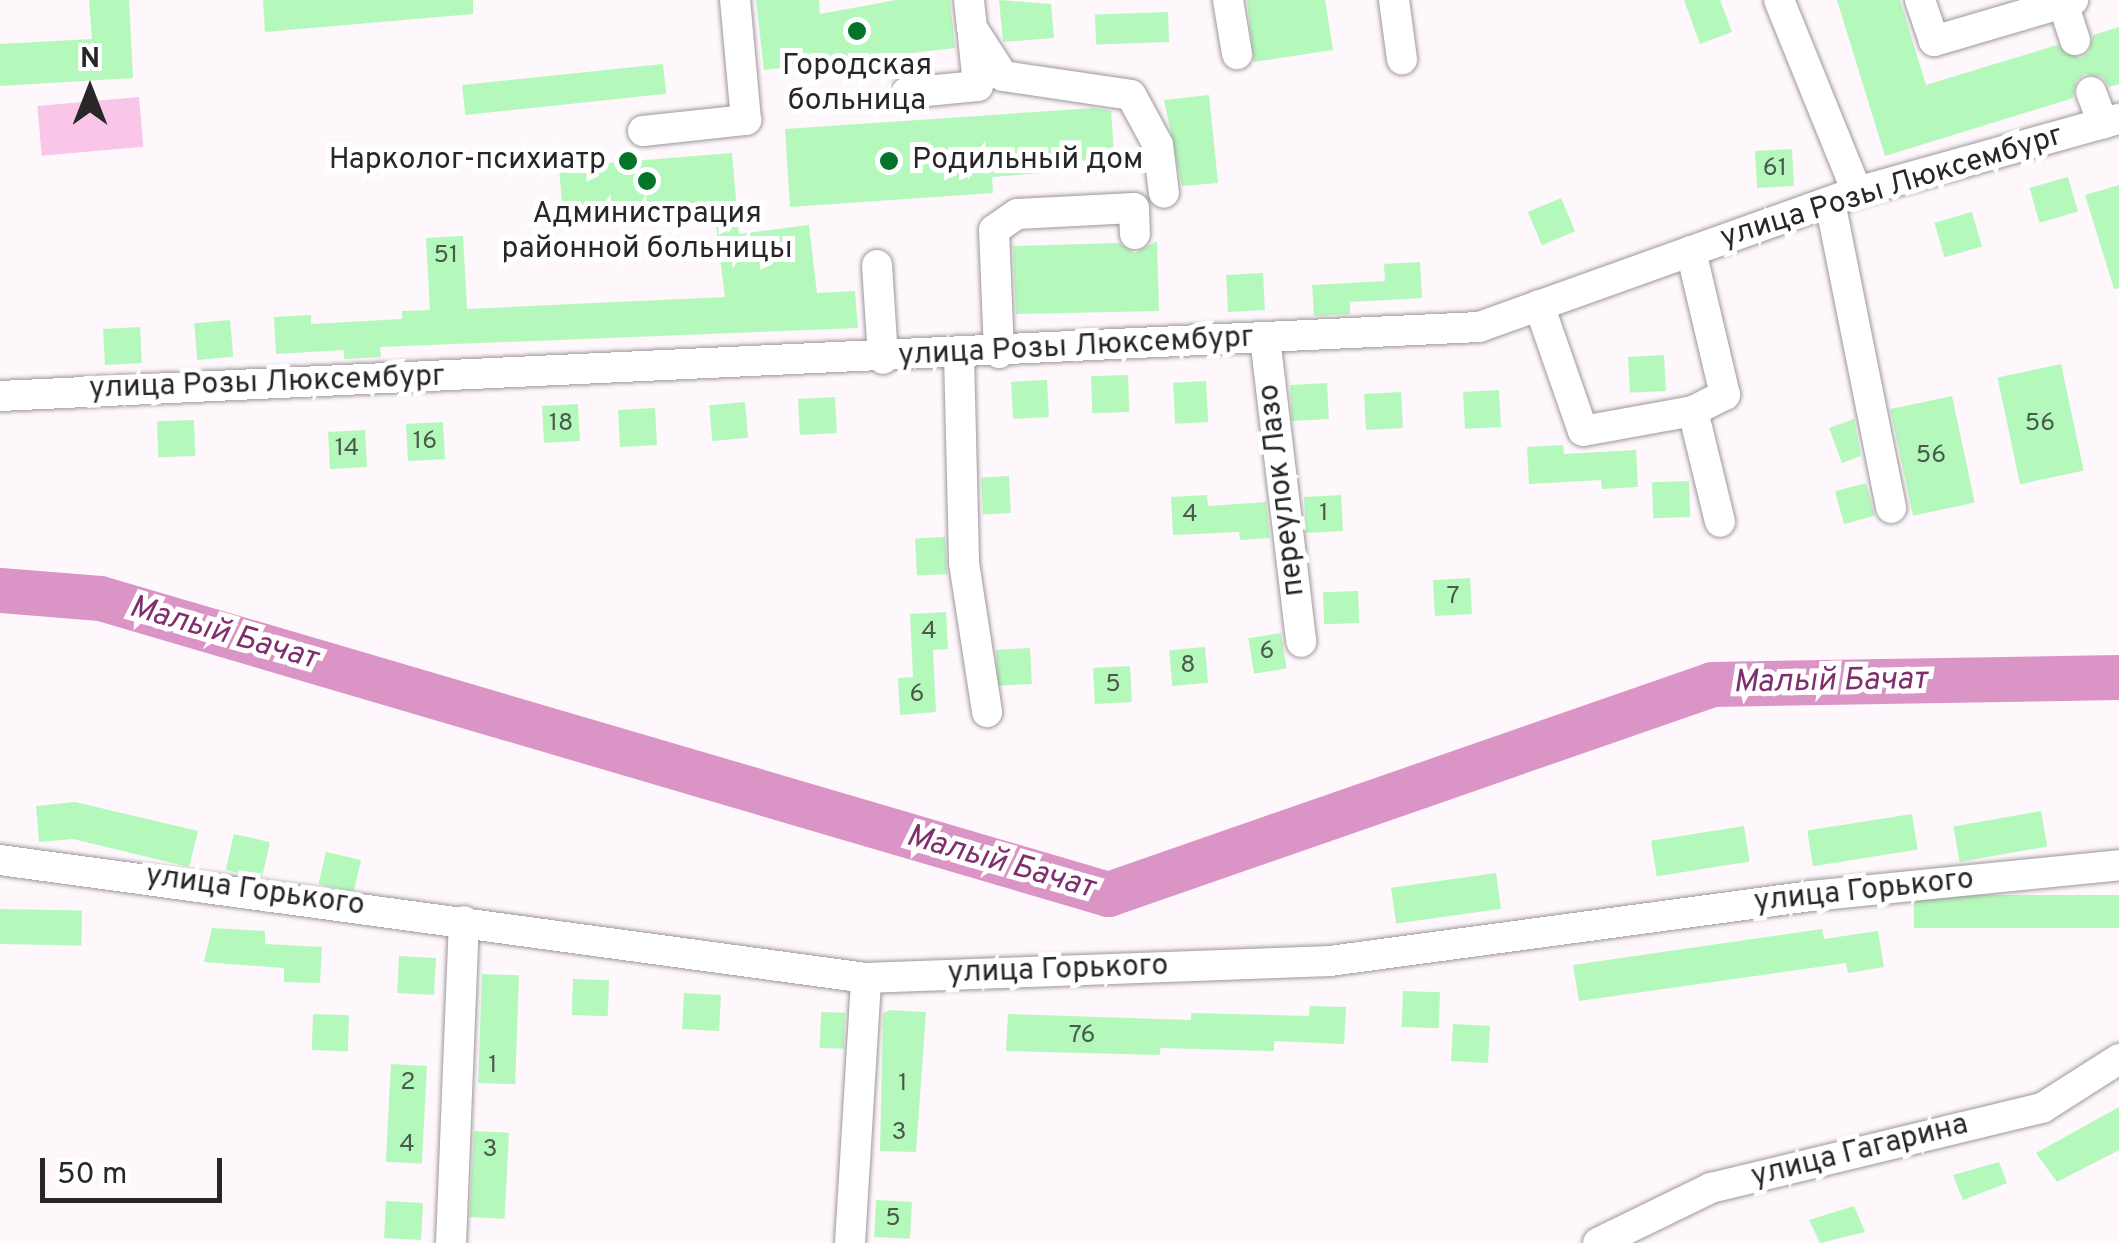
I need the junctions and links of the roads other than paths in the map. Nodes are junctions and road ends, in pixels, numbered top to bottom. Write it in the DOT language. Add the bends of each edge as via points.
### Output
graph roads {
  1 [pos="735,0"];
  2 [pos="1228,0"];
  3 [pos="1394,0"];
  4 [pos="1779,0"];
  5 [pos="1920,0"];
  6 [pos="2068,2"];
  7 [pos="971,14"];
  8 [pos="2075,40"];
  9 [pos="1237,54"];
  10 [pos="1402,60"];
  11 [pos="2091,92"];
  12 [pos="906,93"];
  13 [pos="2111,122"];
  14 [pos="642,131"];
  15 [pos="1164,194"];
  16 [pos="1844,197"];
  17 [pos="1135,234"];
  18 [pos="1691,251"];
  19 [pos="877,266"];
  20 [pos="1540,306"];
  21 [pos="1265,338"];
  22 [pos="999,353"];
  23 [pos="959,356"];
  24 [pos="883,359"];
  25 [pos="0,396"];
  26 [pos="1693,411"];
  27 [pos="1891,508"];
  28 [pos="1720,522"];
  29 [pos="1301,642"];
  30 [pos="987,712"];
  31 [pos="0,860"];
  32 [pos="2119,865"];
  33 [pos="464,921"];
  34 [pos="866,978"];
  35 [pos="2119,1059"];
  36 [pos="451,1243"];
  37 [pos="850,1243"];
  38 [pos="1598,1243"];
  1 -- 14 [label="street" via="746,120"];
  2 -- 9 [label="street"];
  3 -- 10 [label="street"];
  4 -- 16 [label="street"];
  5 -- 6 [label="street" via="1934,41"];
  6 -- 8 [label="street"];
  7 -- 12 [label="street" via="978,86"];
  7 -- 15 [label="street" via="1003,76 1130,95 1158,146"];
  11 -- 13 [label="street"];
  13 -- 16 [label="street, улица Розы Люксембург"];
  16 -- 18 [label="street, улица Розы Люксембург"];
  16 -- 27 [label="street"];
  17 -- 22 [label="street" via="1134,208 1017,214 994,230"];
  18 -- 20 [label="street, улица Розы Люксембург"];
  18 -- 26 [label="street" via="1725,394"];
  19 -- 24 [label="street"];
  20 -- 21 [label="street, улица Розы Люксембург" via="1479,327"];
  20 -- 26 [label="street" via="1583,431"];
  21 -- 22 [label="street, улица Розы Люксембург"];
  21 -- 29 [label="street, переулок Лазо"];
  22 -- 23 [label="street, улица Розы Люксембург"];
  23 -- 24 [label="street, улица Розы Люксембург"];
  23 -- 30 [label="street" via="964,564"];
  24 -- 25 [label="street, улица Розы Люксембург"];
  26 -- 28 [label="street"];
  31 -- 33 [label="street, улица Горького"];
  32 -- 34 [label="street, улица Горького" via="1811,896 1330,961"];
  33 -- 34 [label="street, улица Горького"];
  33 -- 36 [label="street"];
  34 -- 37 [label="street"];
  35 -- 38 [label="street, улица Гагарина" via="2042,1108 1711,1188"];
}
